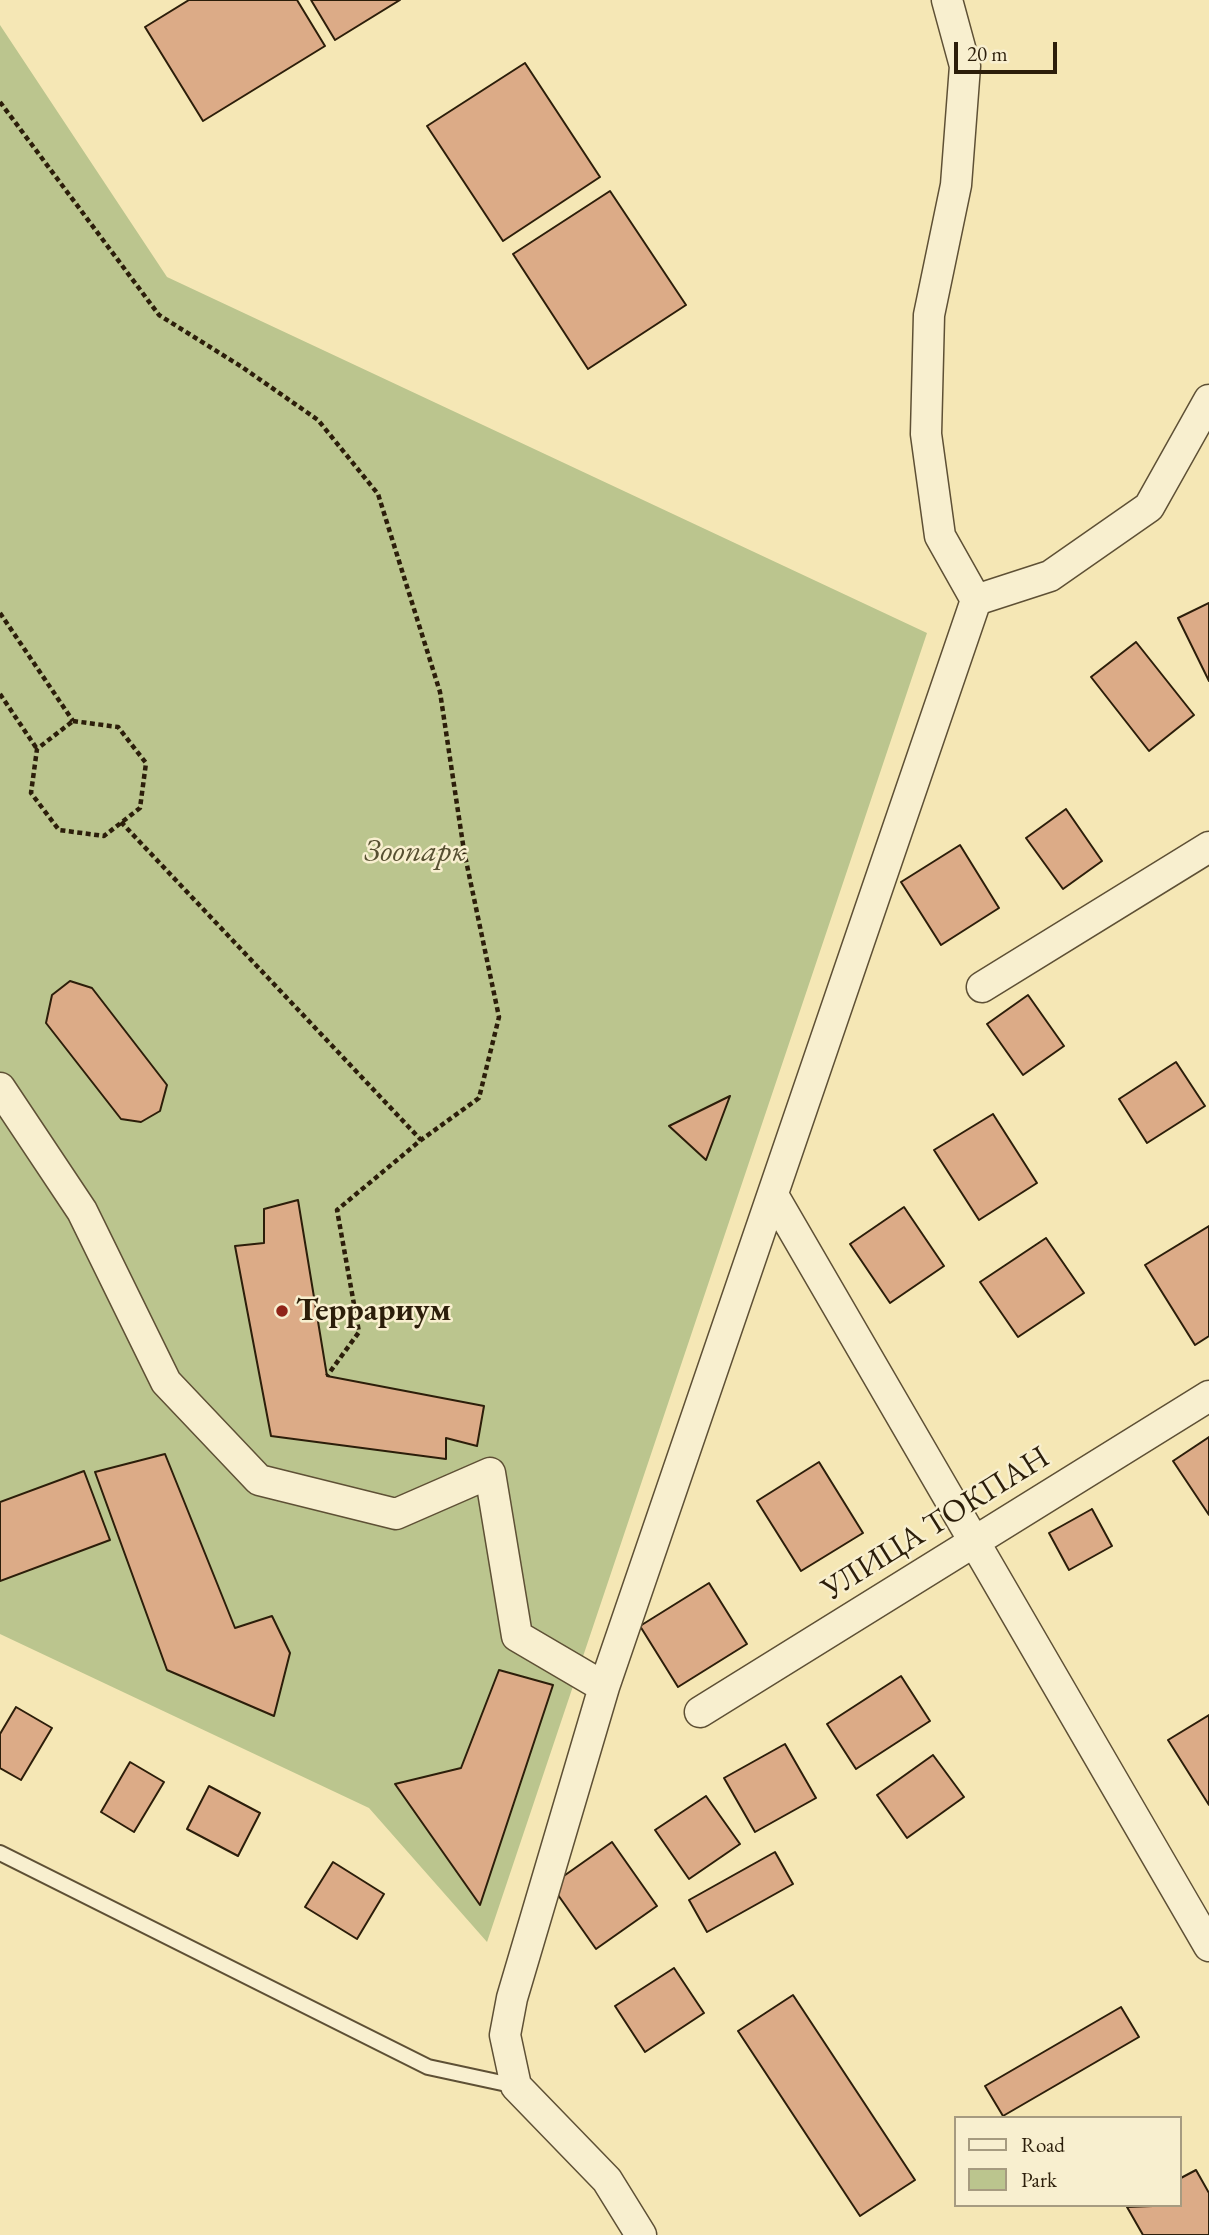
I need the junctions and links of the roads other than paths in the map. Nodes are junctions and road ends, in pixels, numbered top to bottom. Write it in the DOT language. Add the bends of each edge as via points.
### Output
graph roads {
  1 [pos="947,0"];
  2 [pos="1209,400"];
  3 [pos="976,600"];
  4 [pos="1209,847"];
  5 [pos="982,988"];
  6 [pos="0,1088"];
  7 [pos="773,1195"];
  8 [pos="1209,1396"];
  9 [pos="975,1541"];
  10 [pos="604,1687"];
  11 [pos="701,1712"];
  12 [pos="0,1853"];
  13 [pos="1209,1946"];
  14 [pos="516,2086"];
  15 [pos="641,2235"];
  1 -- 3 [label="street" via="965,66 956,186 929,315 926,434 940,537"];
  2 -- 3 [label="street" via="1149,507 1050,576"];
  3 -- 7 [label="street"];
  4 -- 5 [label="street"];
  6 -- 10 [label="street" via="82,1211 166,1382 259,1480 396,1514 490,1473 517,1636"];
  7 -- 9 [label="street"];
  7 -- 10 [label="street"];
  8 -- 9 [label="street, УЛИЦА ТОКПАН"];
  9 -- 11 [label="street, УЛИЦА ТОКПАН"];
  9 -- 13 [label="street"];
  10 -- 14 [label="street" via="512,1998 506,2035"];
  12 -- 14 [label="lane" via="428,2067"];
  14 -- 15 [label="street" via="607,2180"];
}
